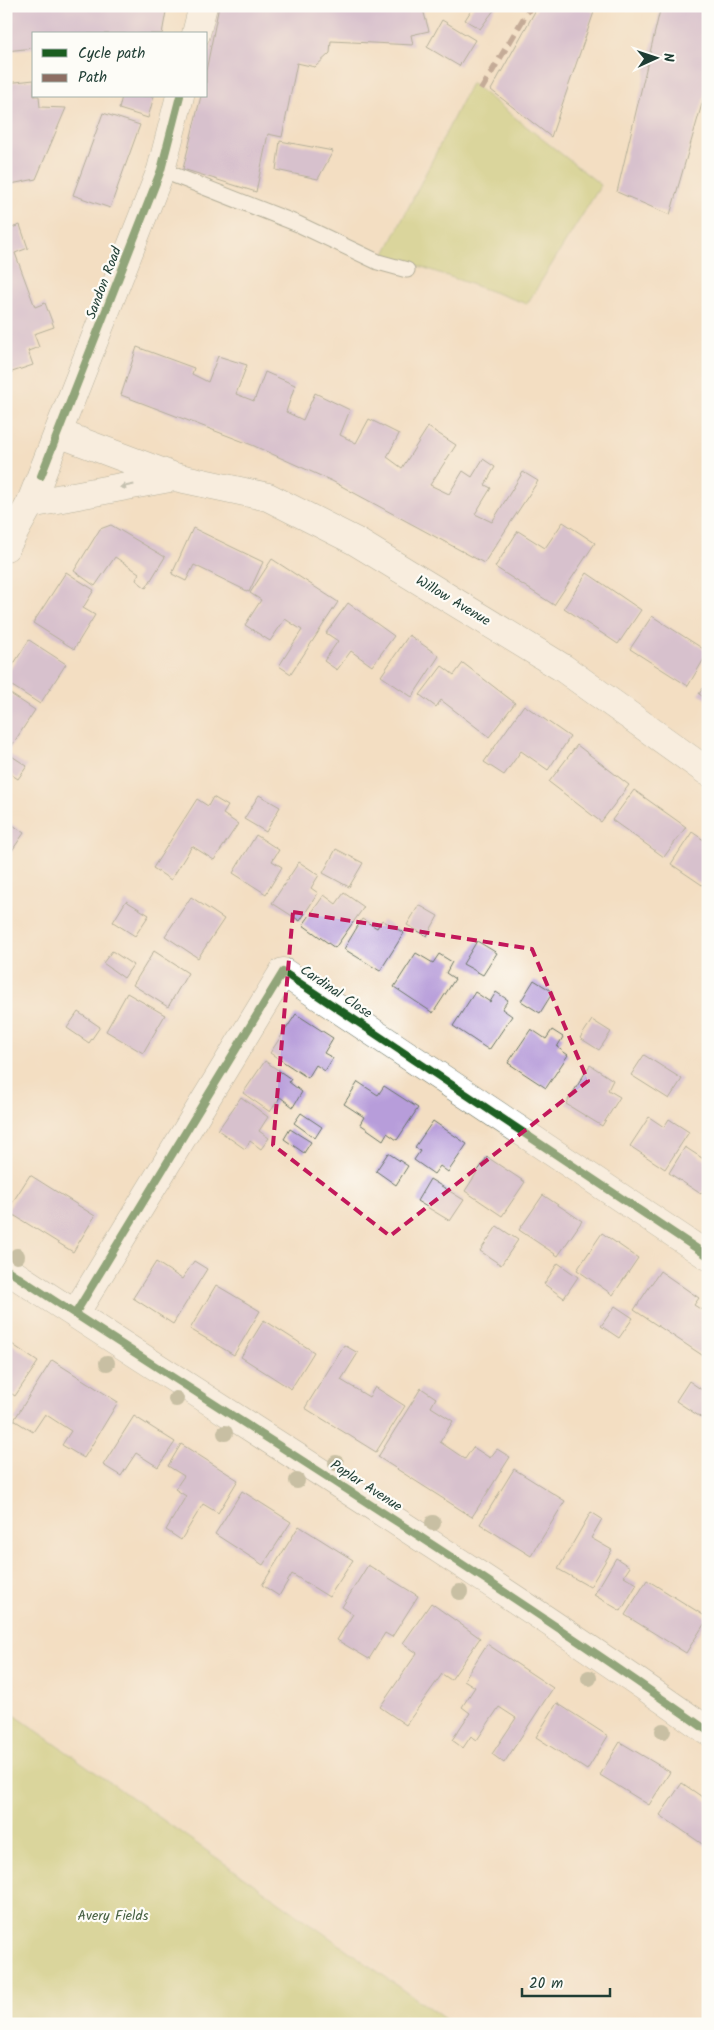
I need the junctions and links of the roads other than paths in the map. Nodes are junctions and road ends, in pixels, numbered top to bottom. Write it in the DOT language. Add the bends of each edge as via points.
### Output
graph roads {
  1 [pos="203,6"];
  2 [pos="196,32"];
  3 [pos="180,98"];
  4 [pos="162,170"];
  5 [pos="408,270"];
  6 [pos="58,434"];
  7 [pos="175,477"];
  8 [pos="30,504"];
  9 [pos="6,546"];
  10 [pos="708,772"];
  11 [pos="708,1256"];
  12 [pos="6,1269"];
  13 [pos="75,1314"];
  14 [pos="708,1731"];
  1 -- 2 [label="street"];
  3 -- 4 [label="street, Sandon Road"];
  4 -- 5 [label="lane" via="298,224 378,262"];
  4 -- 6 [label="street, Sandon Road"];
  6 -- 7 [label="street, Willow Avenue"];
  6 -- 8 [label="street, Sandon Road"];
  7 -- 8 [label="street, Willow Avenue, one-way"];
  7 -- 10 [label="street, Willow Avenue" via="268,497 355,541 563,668"];
  8 -- 9 [label="street, Sandon Road"];
  11 -- 13 [label="street, Cardinal Close" via="283,972"];
  12 -- 13 [label="street, Poplar Avenue"];
  13 -- 14 [label="street, Poplar Avenue" via="344,1486 613,1664"];
}
